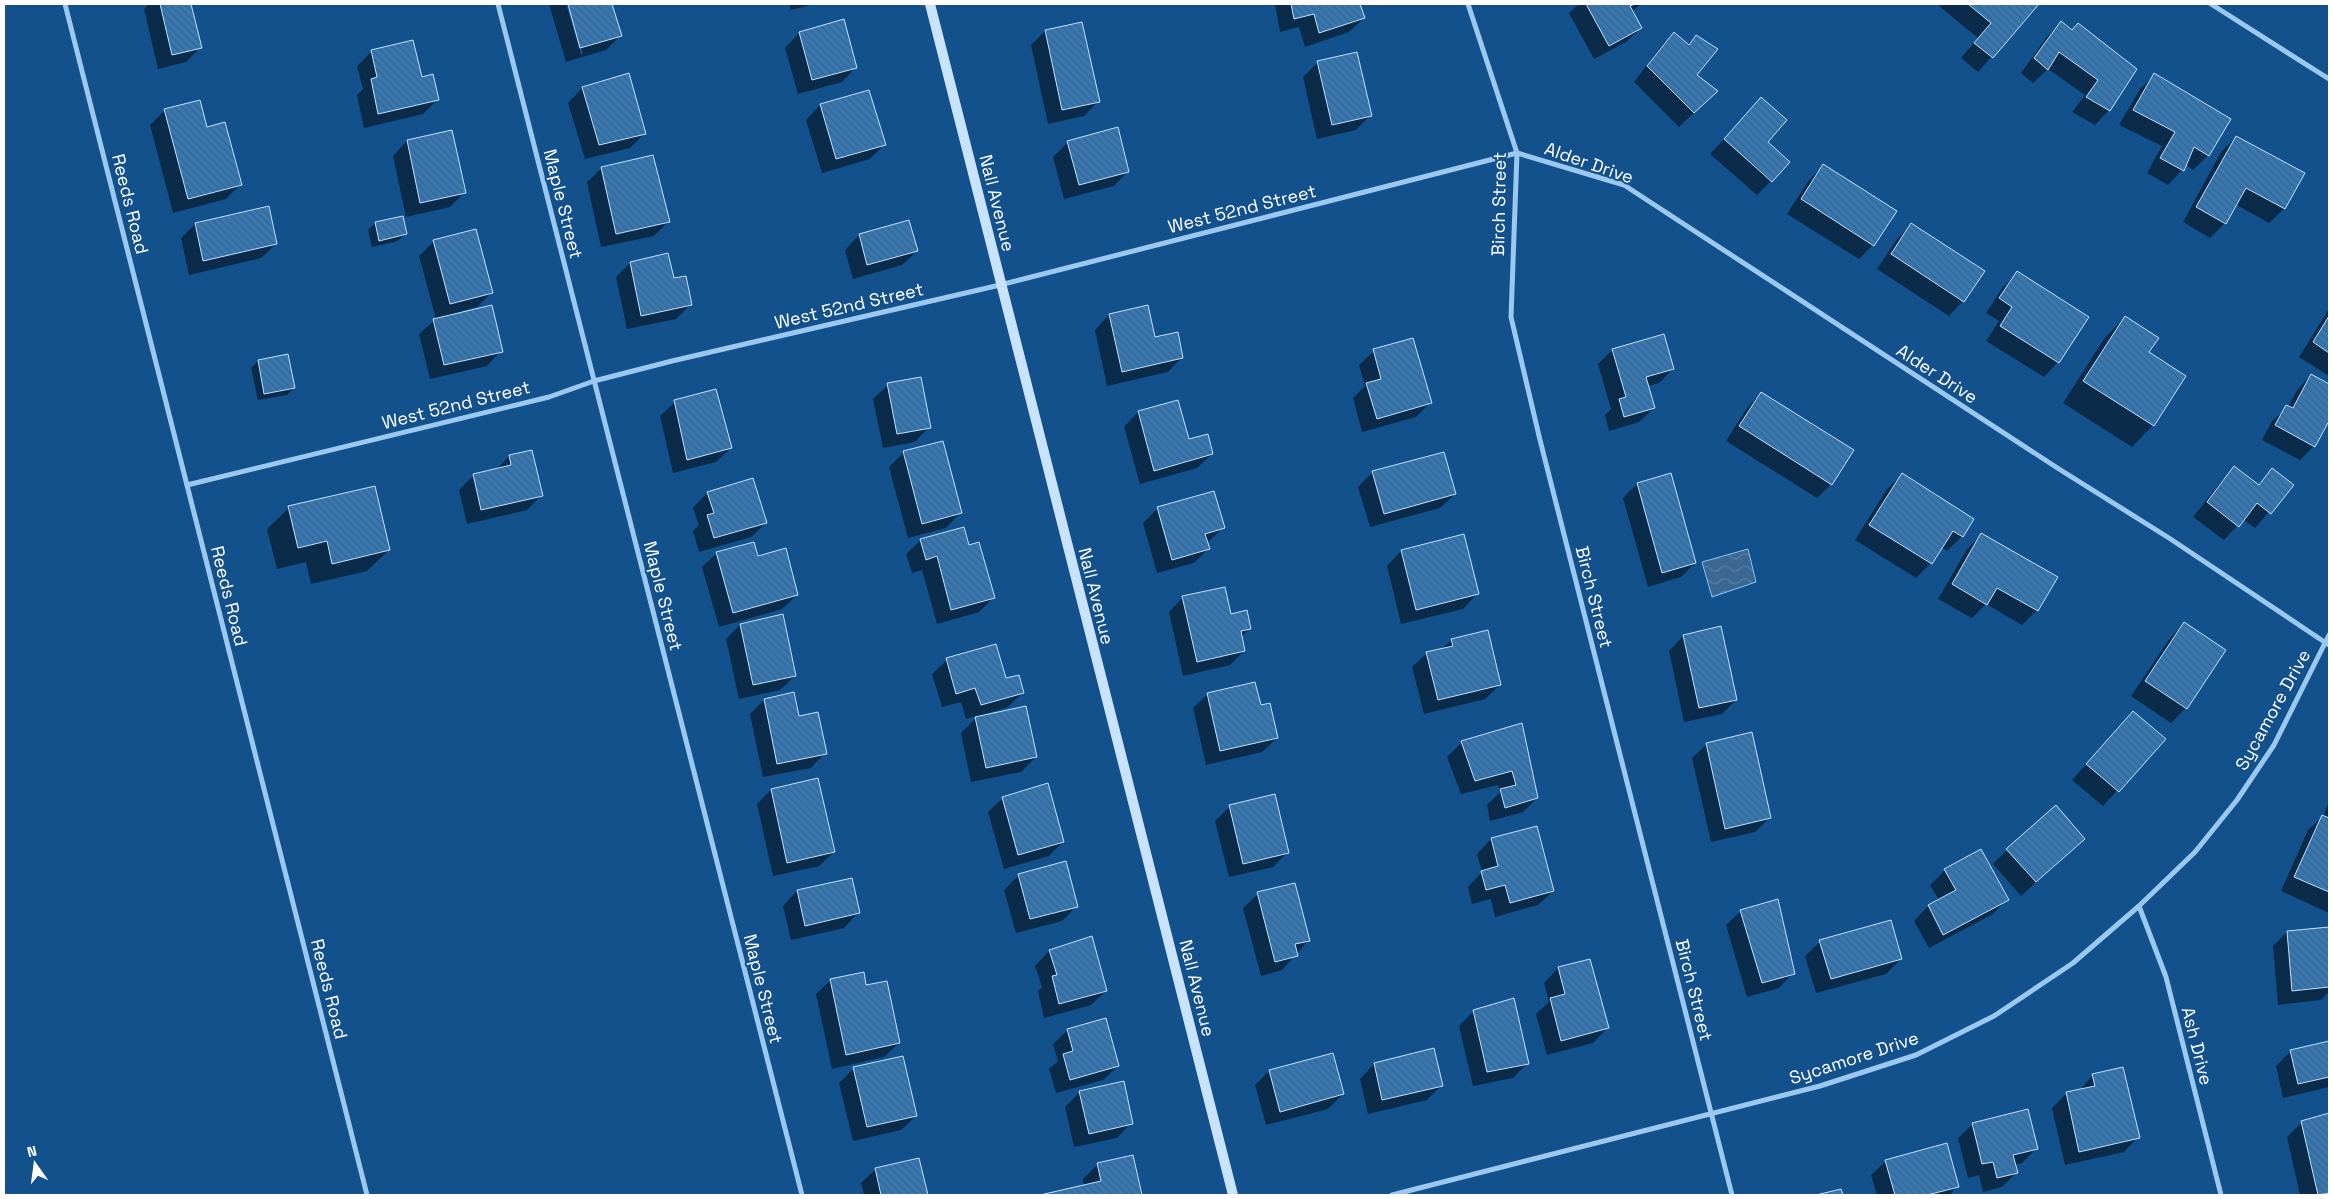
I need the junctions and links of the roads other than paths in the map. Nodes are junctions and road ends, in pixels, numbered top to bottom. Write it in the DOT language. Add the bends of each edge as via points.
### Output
graph roads {
  1 [pos="65,4"];
  2 [pos="498,4"];
  3 [pos="930,4"];
  4 [pos="1468,4"];
  5 [pos="2211,4"];
  6 [pos="2329,79"];
  7 [pos="1517,153"];
  8 [pos="1000,285"];
  9 [pos="594,381"];
  10 [pos="187,485"];
  11 [pos="2329,635"];
  12 [pos="2328,644"];
  13 [pos="2139,906"];
  14 [pos="1712,1114"];
  15 [pos="367,1195"];
  16 [pos="802,1195"];
  17 [pos="1233,1195"];
  18 [pos="1392,1195"];
  19 [pos="1732,1195"];
  20 [pos="2221,1195"];
  1 -- 10 [label="street, Reeds Road"];
  2 -- 9 [label="street, Maple Street"];
  3 -- 8 [label="street, Nall Avenue"];
  4 -- 7 [label="street, Birch Street"];
  5 -- 6 [label="street"];
  7 -- 8 [label="street, West 52nd Street"];
  7 -- 12 [label="street, Alder Drive" via="1624,185"];
  7 -- 14 [label="street, Birch Street" via="1511,317"];
  8 -- 9 [label="street, West 52nd Street"];
  8 -- 17 [label="street, Nall Avenue"];
  9 -- 10 [label="street, West 52nd Street" via="549,396"];
  9 -- 16 [label="street, Maple Street"];
  10 -- 15 [label="street, Reeds Road"];
  11 -- 12 [label="street, Sycamore Drive"];
  12 -- 13 [label="street, Sycamore Drive" via="2274,745 2237,800 2195,852"];
  13 -- 14 [label="street, Sycamore Drive" via="2073,963 1994,1016 1916,1055 1820,1086"];
  13 -- 20 [label="street, Ash Drive" via="2166,977"];
  14 -- 18 [label="street, Sycamore Drive"];
  14 -- 19 [label="street, Birch Street"];
}
